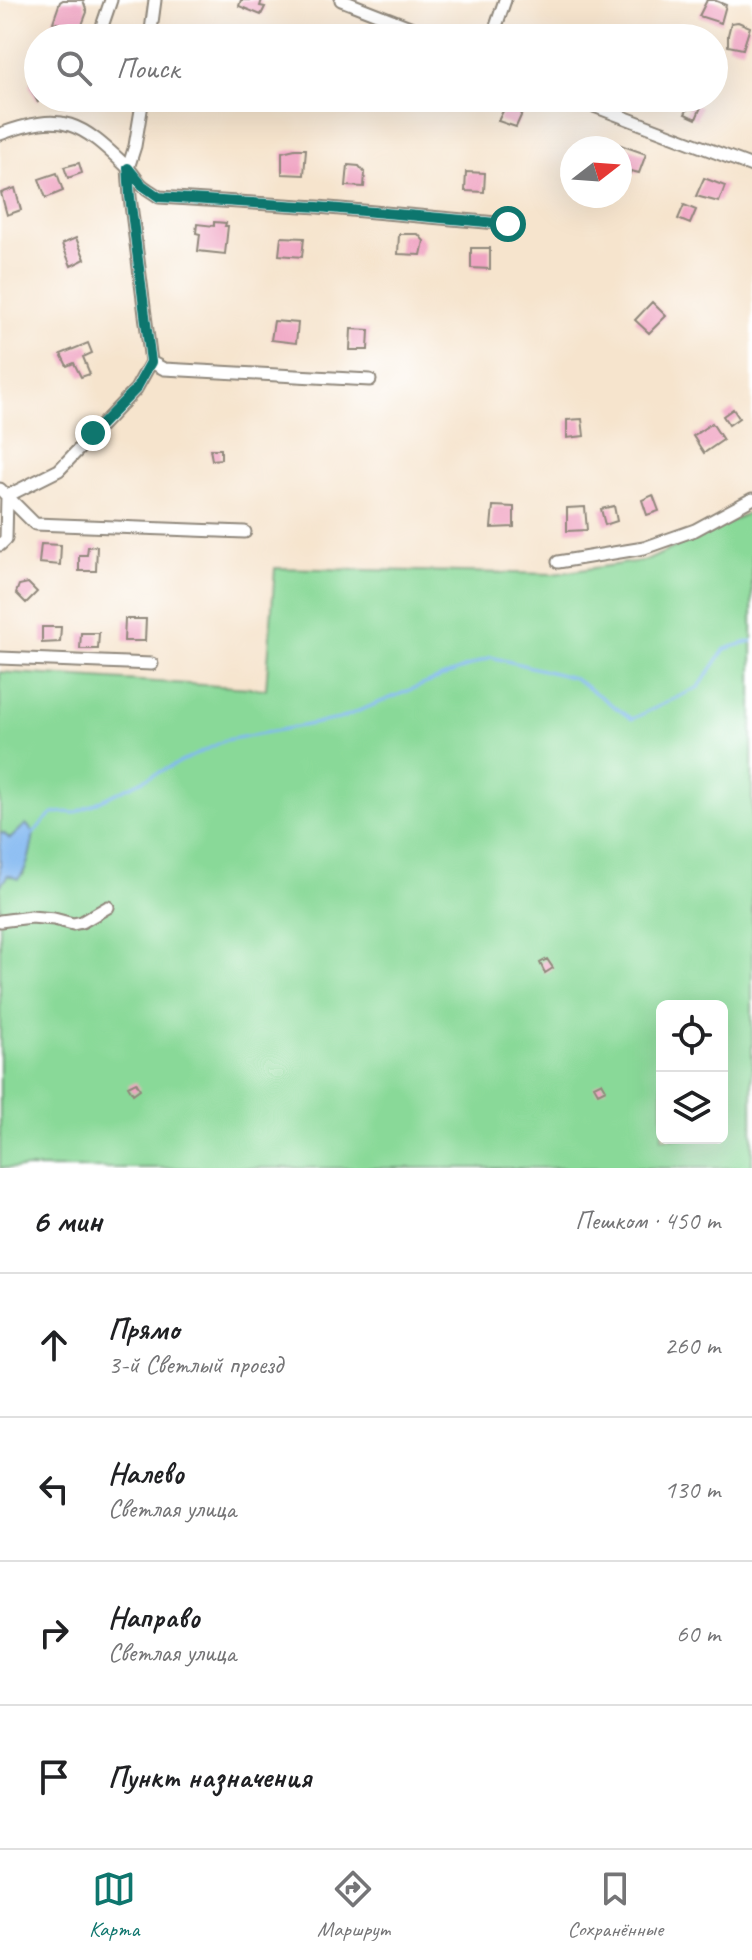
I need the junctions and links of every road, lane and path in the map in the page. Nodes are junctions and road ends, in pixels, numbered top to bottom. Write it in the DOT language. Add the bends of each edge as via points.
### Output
graph roads {
  1 [pos="111,0"];
  2 [pos="155,0"];
  3 [pos="341,0"];
  4 [pos="505,0"];
  5 [pos="103,24"];
  6 [pos="152,24"];
  7 [pos="402,24"];
  8 [pos="497,24"];
  9 [pos="141,112"];
  10 [pos="610,112"];
  11 [pos="0,134"];
  12 [pos="752,166"];
  13 [pos="128,168"];
  14 [pos="508,224"];
  15 [pos="151,362"];
  16 [pos="370,380"];
  17 [pos="3,492"];
  18 [pos="752,499"];
  19 [pos="245,532"];
  20 [pos="0,545"];
  21 [pos="558,562"];
  22 [pos="0,658"];
  23 [pos="152,664"];
  24 [pos="108,907"];
  25 [pos="0,921"];
  1 -- 5 [label="street"];
  2 -- 6 [label="street"];
  3 -- 7 [label="street"];
  4 -- 8 [label="street"];
  9 -- 13 [label="street"];
  10 -- 12 [label="street"];
  11 -- 13 [label="street" via="66,122 91,135"];
  13 -- 14 [label="street" via="159,197"];
  13 -- 15 [label="street"];
  15 -- 16 [label="street" via="164,369"];
  15 -- 17 [label="street" via="136,389 59,470"];
  17 -- 19 [label="street" via="35,524"];
  17 -- 20 [label="street" via="6,539"];
  18 -- 21 [label="street" via="695,530 644,548"];
  22 -- 23 [label="street"];
  24 -- 25 [label="street" via="73,924 31,917"];
}
